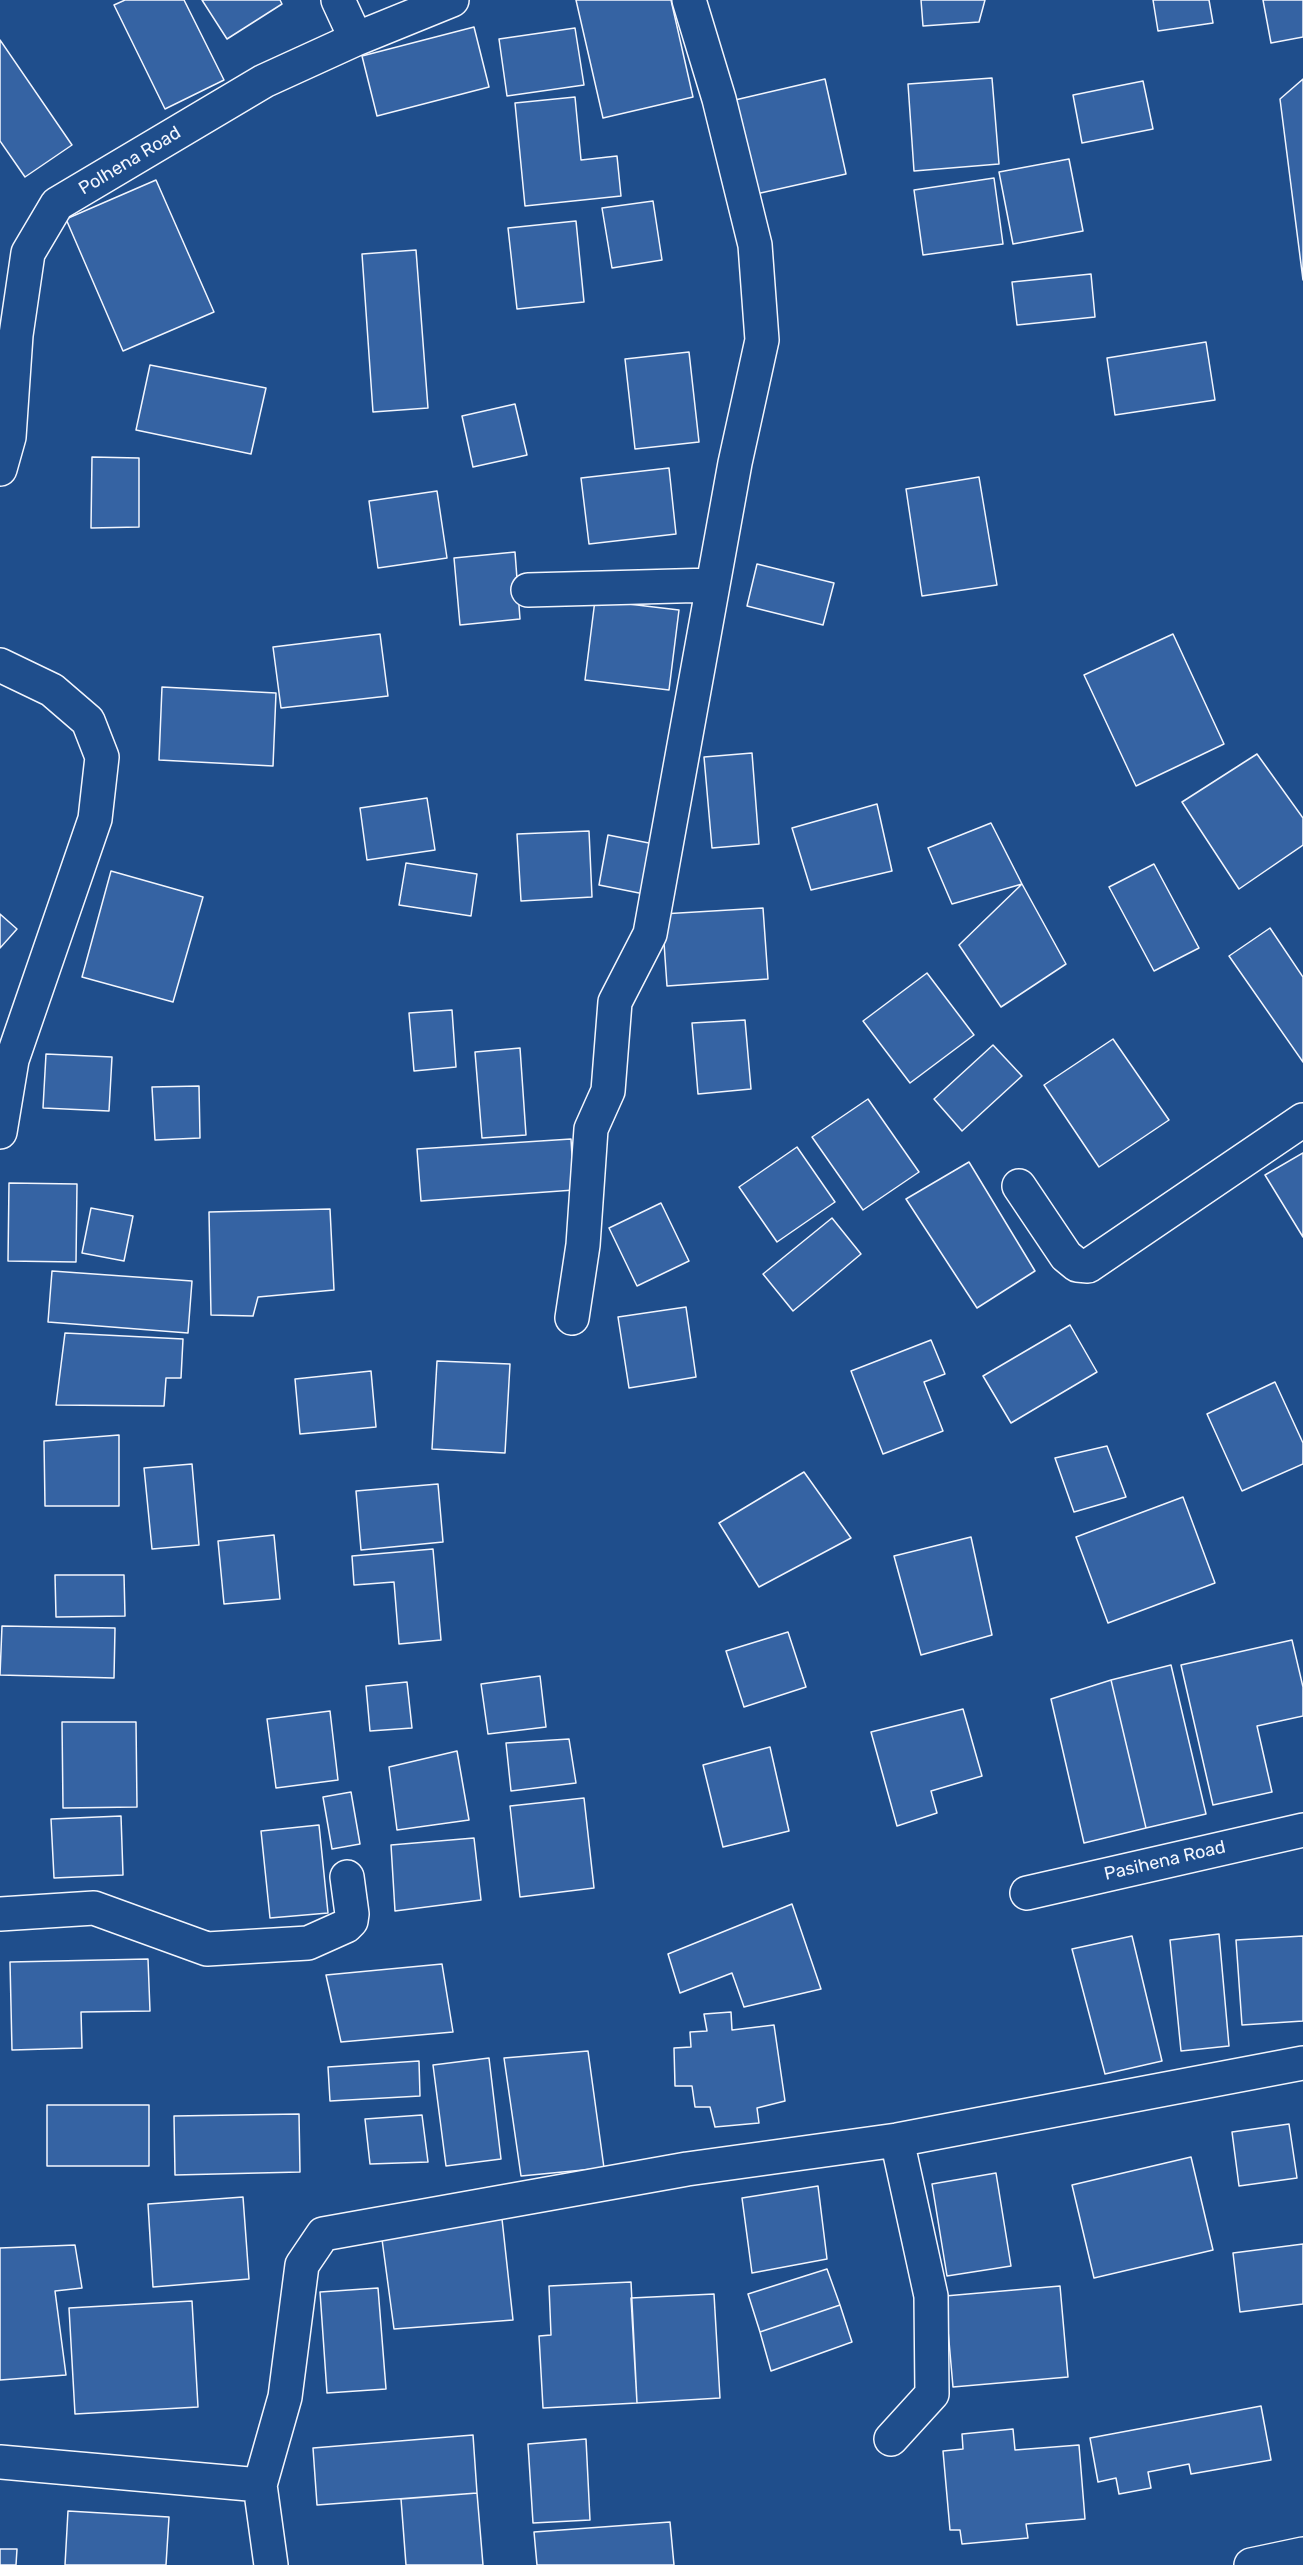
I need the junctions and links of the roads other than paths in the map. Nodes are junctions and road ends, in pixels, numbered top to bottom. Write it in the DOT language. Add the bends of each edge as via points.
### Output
graph roads {
  1 [pos="338,0"];
  2 [pos="452,0"];
  3 [pos="689,0"];
  4 [pos="356,39"];
  5 [pos="0,470"];
  6 [pos="713,585"];
  7 [pos="528,590"];
  8 [pos="0,665"];
  9 [pos="1303,1120"];
  10 [pos="0,1132"];
  11 [pos="1019,1186"];
  12 [pos="572,1318"];
  13 [pos="1303,1830"];
  14 [pos="347,1876"];
  15 [pos="1027,1893"];
  16 [pos="0,1914"];
  17 [pos="1303,2063"];
  18 [pos="897,2140"];
  19 [pos="891,2439"];
  20 [pos="0,2463"];
  21 [pos="260,2485"];
  22 [pos="1303,2554"];
  23 [pos="272,2565"];
  24 [pos="1251,2565"];
  1 -- 4 [label="street"];
  2 -- 4 [label="street, Polhena Road"];
  3 -- 6 [label="street" via="719,99 755,245 762,340"];
  4 -- 5 [label="street, Polhena Road" via="264,81 57,204 28,253 16,335 9,437"];
  6 -- 7 [label="street"];
  6 -- 12 [label="street" via="650,934 615,1002 608,1091 591,1129 583,1245"];
  8 -- 10 [label="street" via="52,690 88,721 102,757 95,819 12,1060"];
  9 -- 11 [label="street" via="1088,1266 1077,1265 1066,1256"];
  13 -- 15 [label="street, Pasihena Road"];
  14 -- 16 [label="street" via="351,1921 308,1943 207,1949 94,1908"];
  17 -- 18 [label="street"];
  18 -- 19 [label="street" via="932,2296 932,2394"];
  18 -- 21 [label="street" via="687,2169 323,2234 302,2265 285,2397"];
  20 -- 21 [label="street"];
  21 -- 23 [label="street"];
  22 -- 24 [label="street"];
}
